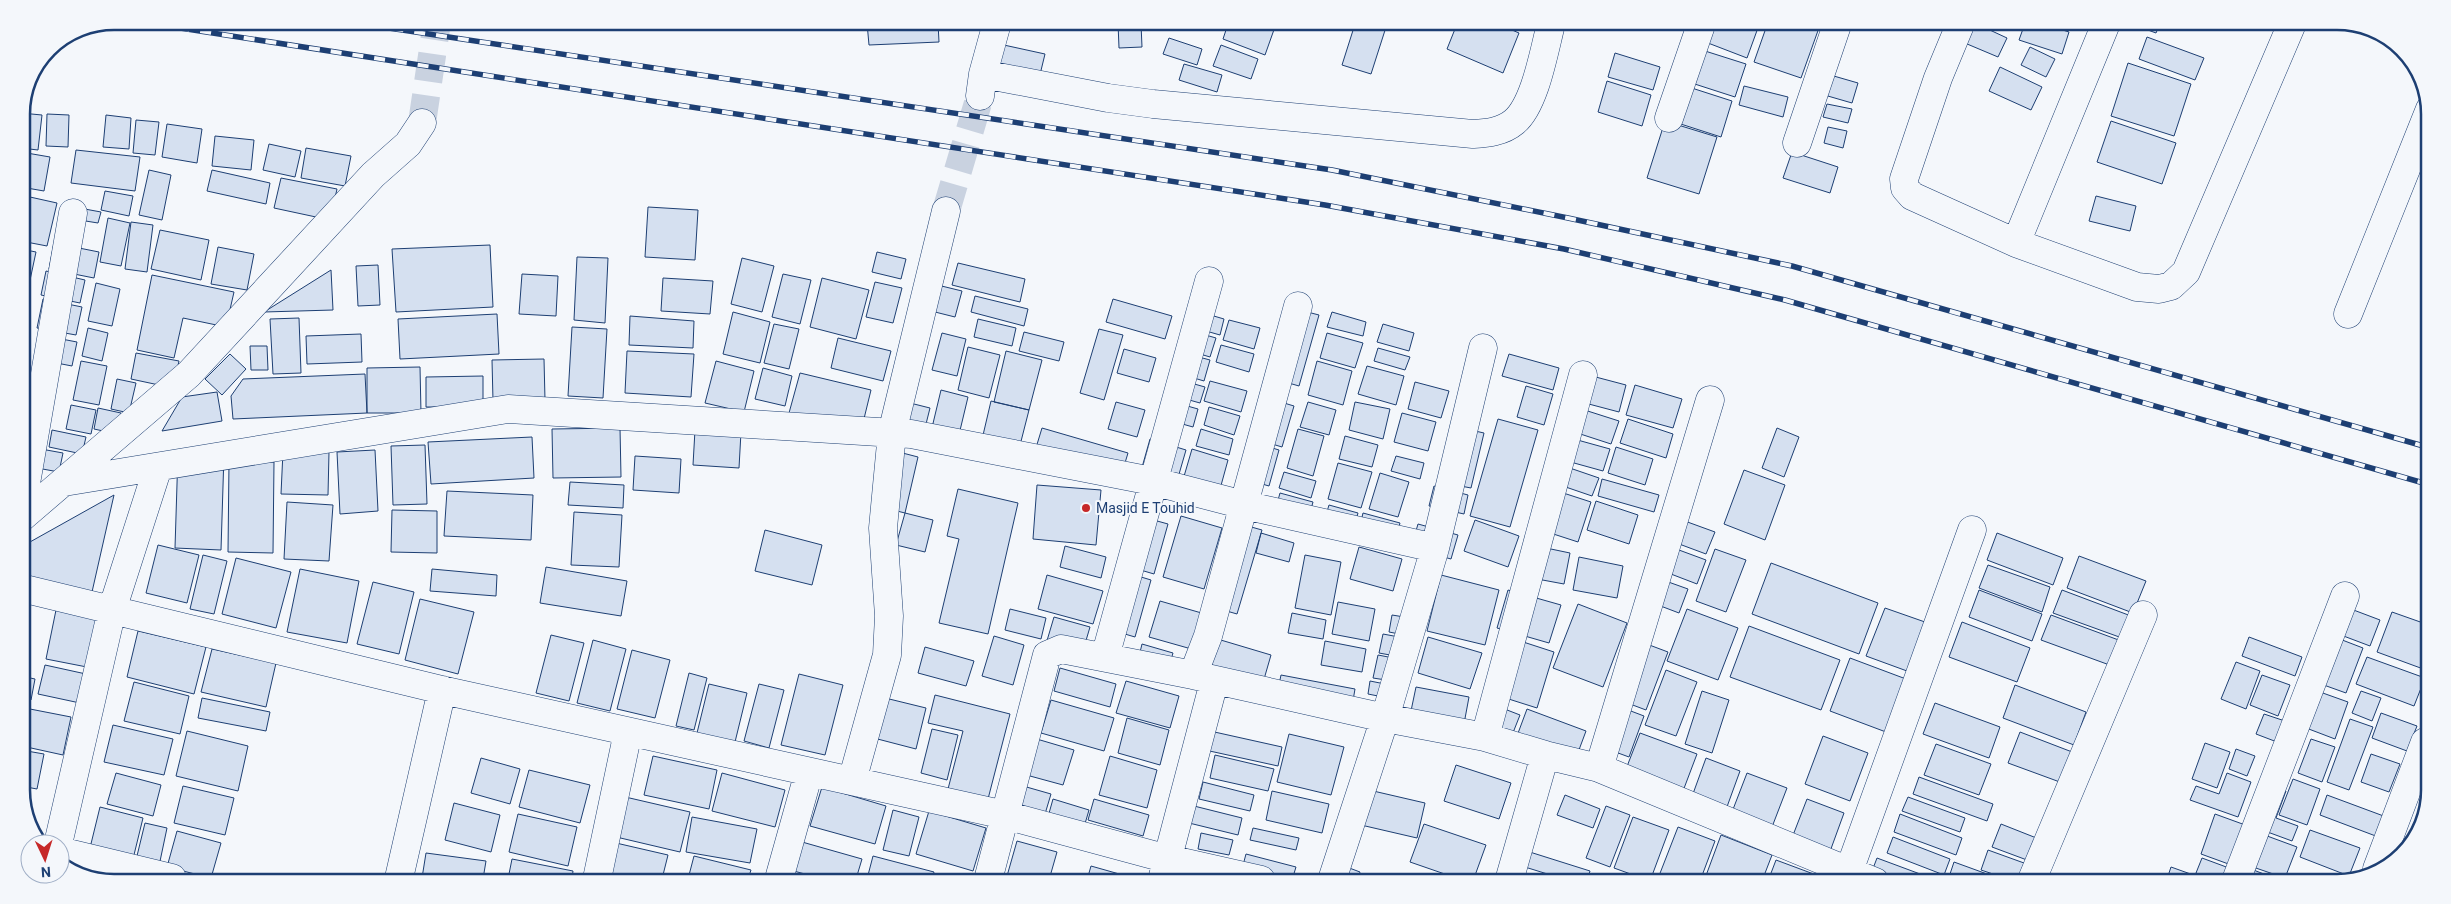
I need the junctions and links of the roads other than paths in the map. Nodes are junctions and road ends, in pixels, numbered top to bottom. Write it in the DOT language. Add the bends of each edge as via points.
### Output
graph roads {
  1 [pos="995,30"];
  2 [pos="1549,30"];
  3 [pos="1699,30"];
  4 [pos="1835,30"];
  5 [pos="1958,30"];
  6 [pos="2103,30"];
  7 [pos="2289,30"];
  8 [pos="1669,118"];
  9 [pos="422,123"];
  10 [pos="2421,132"];
  11 [pos="1797,143"];
  12 [pos="946,211"];
  13 [pos="73,213"];
  14 [pos="2016,243"];
  15 [pos="1209,281"];
  16 [pos="1298,306"];
  17 [pos="2348,314"];
  18 [pos="1483,348"];
  19 [pos="1583,375"];
  20 [pos="1710,400"];
  21 [pos="892,433"];
  22 [pos="30,465"];
  23 [pos="158,466"];
  24 [pos="1152,481"];
  25 [pos="64,482"];
  26 [pos="1244,505"];
  27 [pos="30,511"];
  28 [pos="1972,530"];
  29 [pos="1435,548"];
  30 [pos="30,590"];
  31 [pos="2345,596"];
  32 [pos="112,610"];
  33 [pos="2143,615"];
  34 [pos="1105,657"];
  35 [pos="1203,678"];
  36 [pos="442,690"];
  37 [pos="1385,718"];
  38 [pos="628,732"];
  39 [pos="1485,736"];
  40 [pos="2421,753"];
  41 [pos="1545,755"];
  42 [pos="1599,768"];
  43 [pos="809,772"];
  44 [pos="852,781"];
  45 [pos="1005,815"];
  46 [pos="60,834"];
  47 [pos="70,853"];
  48 [pos="2379,863"];
  49 [pos="1165,870"];
  50 [pos="155,874"];
  51 [pos="400,874"];
  52 [pos="598,874"];
  53 [pos="780,874"];
  54 [pos="990,874"];
  55 [pos="1203,874"];
  56 [pos="1334,874"];
  57 [pos="1511,874"];
  58 [pos="1842,874"];
  59 [pos="1848,874"];
  60 [pos="2034,874"];
  61 [pos="2238,874"];
  1 -- 2 [label="street" via="982,85 1480,134 1494,132 1514,122 1527,106"];
  3 -- 8 [label="street"];
  4 -- 11 [label="street"];
  5 -- 14 [label="street" via="1904,179 1905,188 1912,196"];
  6 -- 14 [label="street"];
  7 -- 14 [label="street" via="2186,272 2170,286 2159,289 2137,287"];
  9 -- 25 [label="street" via="408,144 373,175 189,374"];
  10 -- 17 [label="street"];
  12 -- 21 [label="street"];
  13 -- 22 [label="street"];
  15 -- 24 [label="street"];
  16 -- 26 [label="street"];
  18 -- 29 [label="street"];
  19 -- 39 [label="street"];
  20 -- 42 [label="street"];
  21 -- 23 [label="street" via="508,409"];
  21 -- 24 [label="street"];
  21 -- 44 [label="street" via="883,528 889,616 887,656"];
  23 -- 25 [label="street"];
  23 -- 32 [label="street"];
  24 -- 26 [label="street"];
  24 -- 34 [label="street"];
  25 -- 27 [label="street"];
  26 -- 29 [label="street"];
  26 -- 35 [label="street" via="1208,636"];
  28 -- 59 [label="street"];
  29 -- 37 [label="street"];
  30 -- 32 [label="street"];
  31 -- 61 [label="street"];
  32 -- 36 [label="street"];
  32 -- 46 [label="street"];
  33 -- 60 [label="street"];
  34 -- 35 [label="street"];
  34 -- 45 [label="street" via="1061,649 1047,655"];
  35 -- 37 [label="street"];
  35 -- 49 [label="street"];
  36 -- 38 [label="street"];
  36 -- 51 [label="street"];
  37 -- 39 [label="street"];
  37 -- 56 [label="street"];
  38 -- 43 [label="street"];
  38 -- 52 [label="street"];
  39 -- 41 [label="street"];
  40 -- 48 [label="street"];
  41 -- 42 [label="street"];
  41 -- 57 [label="street"];
  42 -- 58 [label="street"];
  43 -- 44 [label="street"];
  43 -- 53 [label="street"];
  44 -- 45 [label="street"];
  45 -- 49 [label="street"];
  45 -- 54 [label="street"];
  47 -- 50 [label="street"];
  49 -- 55 [label="street"];
}
